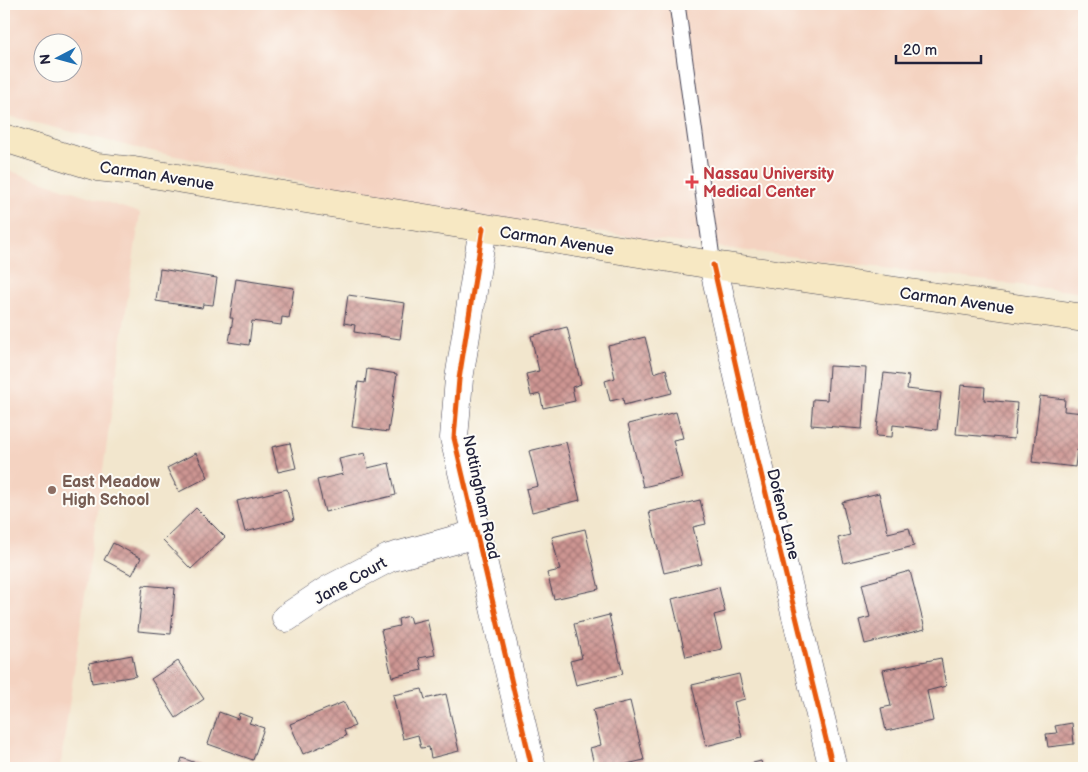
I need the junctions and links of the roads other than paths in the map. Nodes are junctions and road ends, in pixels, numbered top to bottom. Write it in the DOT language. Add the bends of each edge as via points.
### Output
graph roads {
  1 [pos="677,4"];
  2 [pos="4,138"];
  3 [pos="483,228"];
  4 [pos="713,265"];
  5 [pos="1084,318"];
  6 [pos="476,534"];
  7 [pos="286,618"];
  8 [pos="532,768"];
  9 [pos="833,768"];
  1 -- 4 [label="lane"];
  2 -- 3 [label="main road, Carman Avenue" via="97,167"];
  3 -- 4 [label="main road, Carman Avenue"];
  3 -- 6 [label="street, Nottingham Road" via="459,379 454,438"];
  4 -- 5 [label="main road, Carman Avenue"];
  4 -- 9 [label="street, Dofena Lane"];
  6 -- 7 [label="street, Jane Court" via="389,558 328,590"];
  6 -- 8 [label="street, Nottingham Road"];
}
